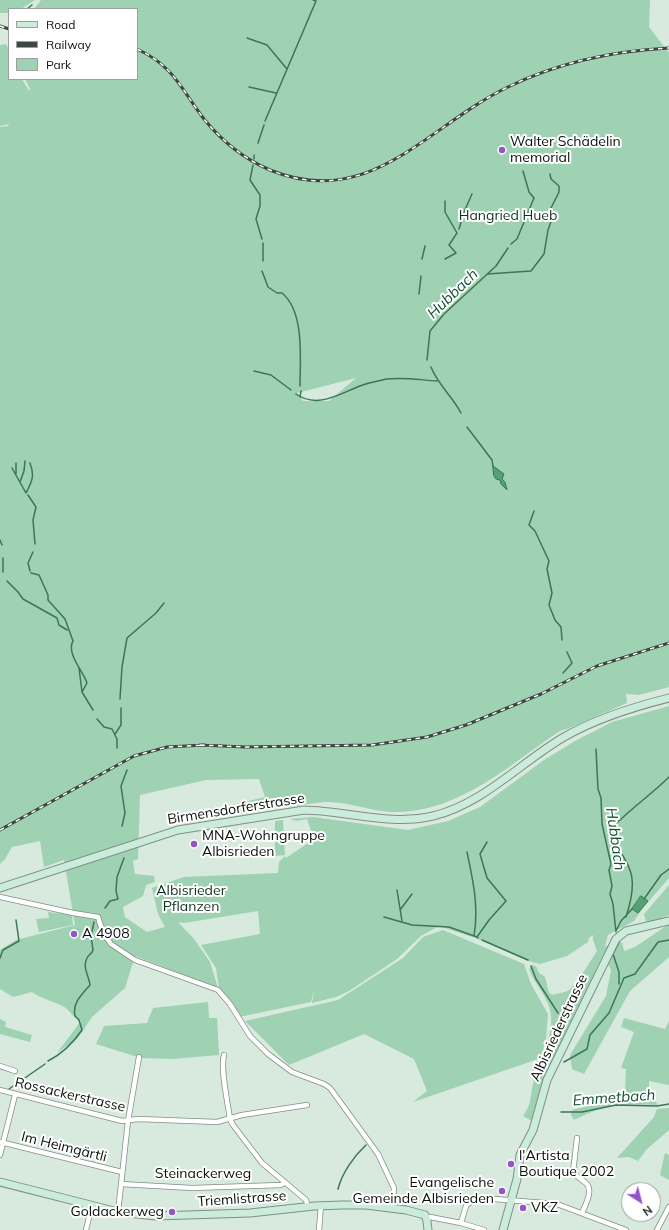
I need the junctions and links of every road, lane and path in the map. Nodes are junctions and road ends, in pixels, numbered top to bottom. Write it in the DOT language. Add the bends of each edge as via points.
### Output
graph roads {
  1 [pos="669,698"];
  2 [pos="0,888"];
  3 [pos="0,897"];
  4 [pos="669,921"];
  5 [pos="224,1055"];
  6 [pos="139,1057"];
  7 [pos="0,1066"];
  8 [pos="15,1071"];
  9 [pos="0,1090"];
  10 [pos="15,1095"];
  11 [pos="307,1105"];
  12 [pos="230,1119"];
  13 [pos="128,1121"];
  14 [pos="577,1138"];
  15 [pos="2,1142"];
  16 [pos="0,1155"];
  17 [pos="122,1172"];
  18 [pos="0,1182"];
  19 [pos="284,1183"];
  20 [pos="121,1184"];
  21 [pos="510,1201"];
  22 [pos="92,1205"];
  23 [pos="321,1205"];
  24 [pos="308,1206"];
  25 [pos="669,1207"];
  26 [pos="392,1208"];
  27 [pos="118,1212"];
  28 [pos="582,1213"];
  29 [pos="427,1218"];
  30 [pos="461,1223"];
  31 [pos="86,1230"];
  32 [pos="319,1230"];
  33 [pos="428,1230"];
  34 [pos="484,1230"];
  35 [pos="503,1230"];
  36 [pos="626,1230"];
  37 [pos="657,1230"];
  1 -- 2 [label="main road, Birmensdorferstrasse" via="634,707 585,726 544,750 474,799 434,816 388,820 304,810 190,827"];
  3 -- 26 [label="street" via="98,917 107,940 122,952 144,963 218,990 250,1036 268,1054 292,1072 324,1084 335,1094 378,1154 394,1188"];
  4 -- 21 [label="main road, Albisriederstrasse" via="626,931 616,939 551,1070 533,1130 520,1155 517,1179"];
  5 -- 12 [label="street" via="222,1059"];
  6 -- 13 [label="street"];
  7 -- 8 [label="street"];
  9 -- 10 [label="street, Rossackerstrasse"];
  10 -- 13 [label="street, Rossackerstrasse"];
  10 -- 15 [label="street"];
  11 -- 12 [label="street, Rossackerstrasse"];
  12 -- 13 [label="street, Rossackerstrasse" via="217,1122 138,1118"];
  12 -- 19 [label="street" via="262,1163"];
  13 -- 17 [label="street"];
  14 -- 28 [label="street" via="573,1172 590,1190"];
  15 -- 16 [label="street"];
  15 -- 17 [label="street, Im Heimgärtli"];
  17 -- 20 [label="street"];
  18 -- 22 [label="main road, Triemlistrasse"];
  19 -- 20 [label="street, Steinackerweg" via="192,1188"];
  19 -- 24 [label="street" via="306,1200"];
  20 -- 27 [label="street"];
  21 -- 28 [label="street" via="557,1204"];
  21 -- 30 [label="street" via="477,1199 466,1206"];
  21 -- 35 [label="main road, Albisriederstrasse"];
  22 -- 27 [label="main road, Triemlistrasse"];
  22 -- 31 [label="street"];
  23 -- 24 [label="main road, Triemlistrasse"];
  23 -- 26 [label="main road, Triemlistrasse"];
  23 -- 32 [label="street"];
  24 -- 27 [label="main road, Triemlistrasse" via="250,1213 156,1216"];
  25 -- 37 [label="street"];
  26 -- 29 [label="main road, Triemlistrasse" via="416,1211"];
  28 -- 36 [label="street"];
  29 -- 30 [label="street, Triemlistrasse"];
  29 -- 33 [label="main road"];
  30 -- 34 [label="street, Triemlistrasse"];
}
